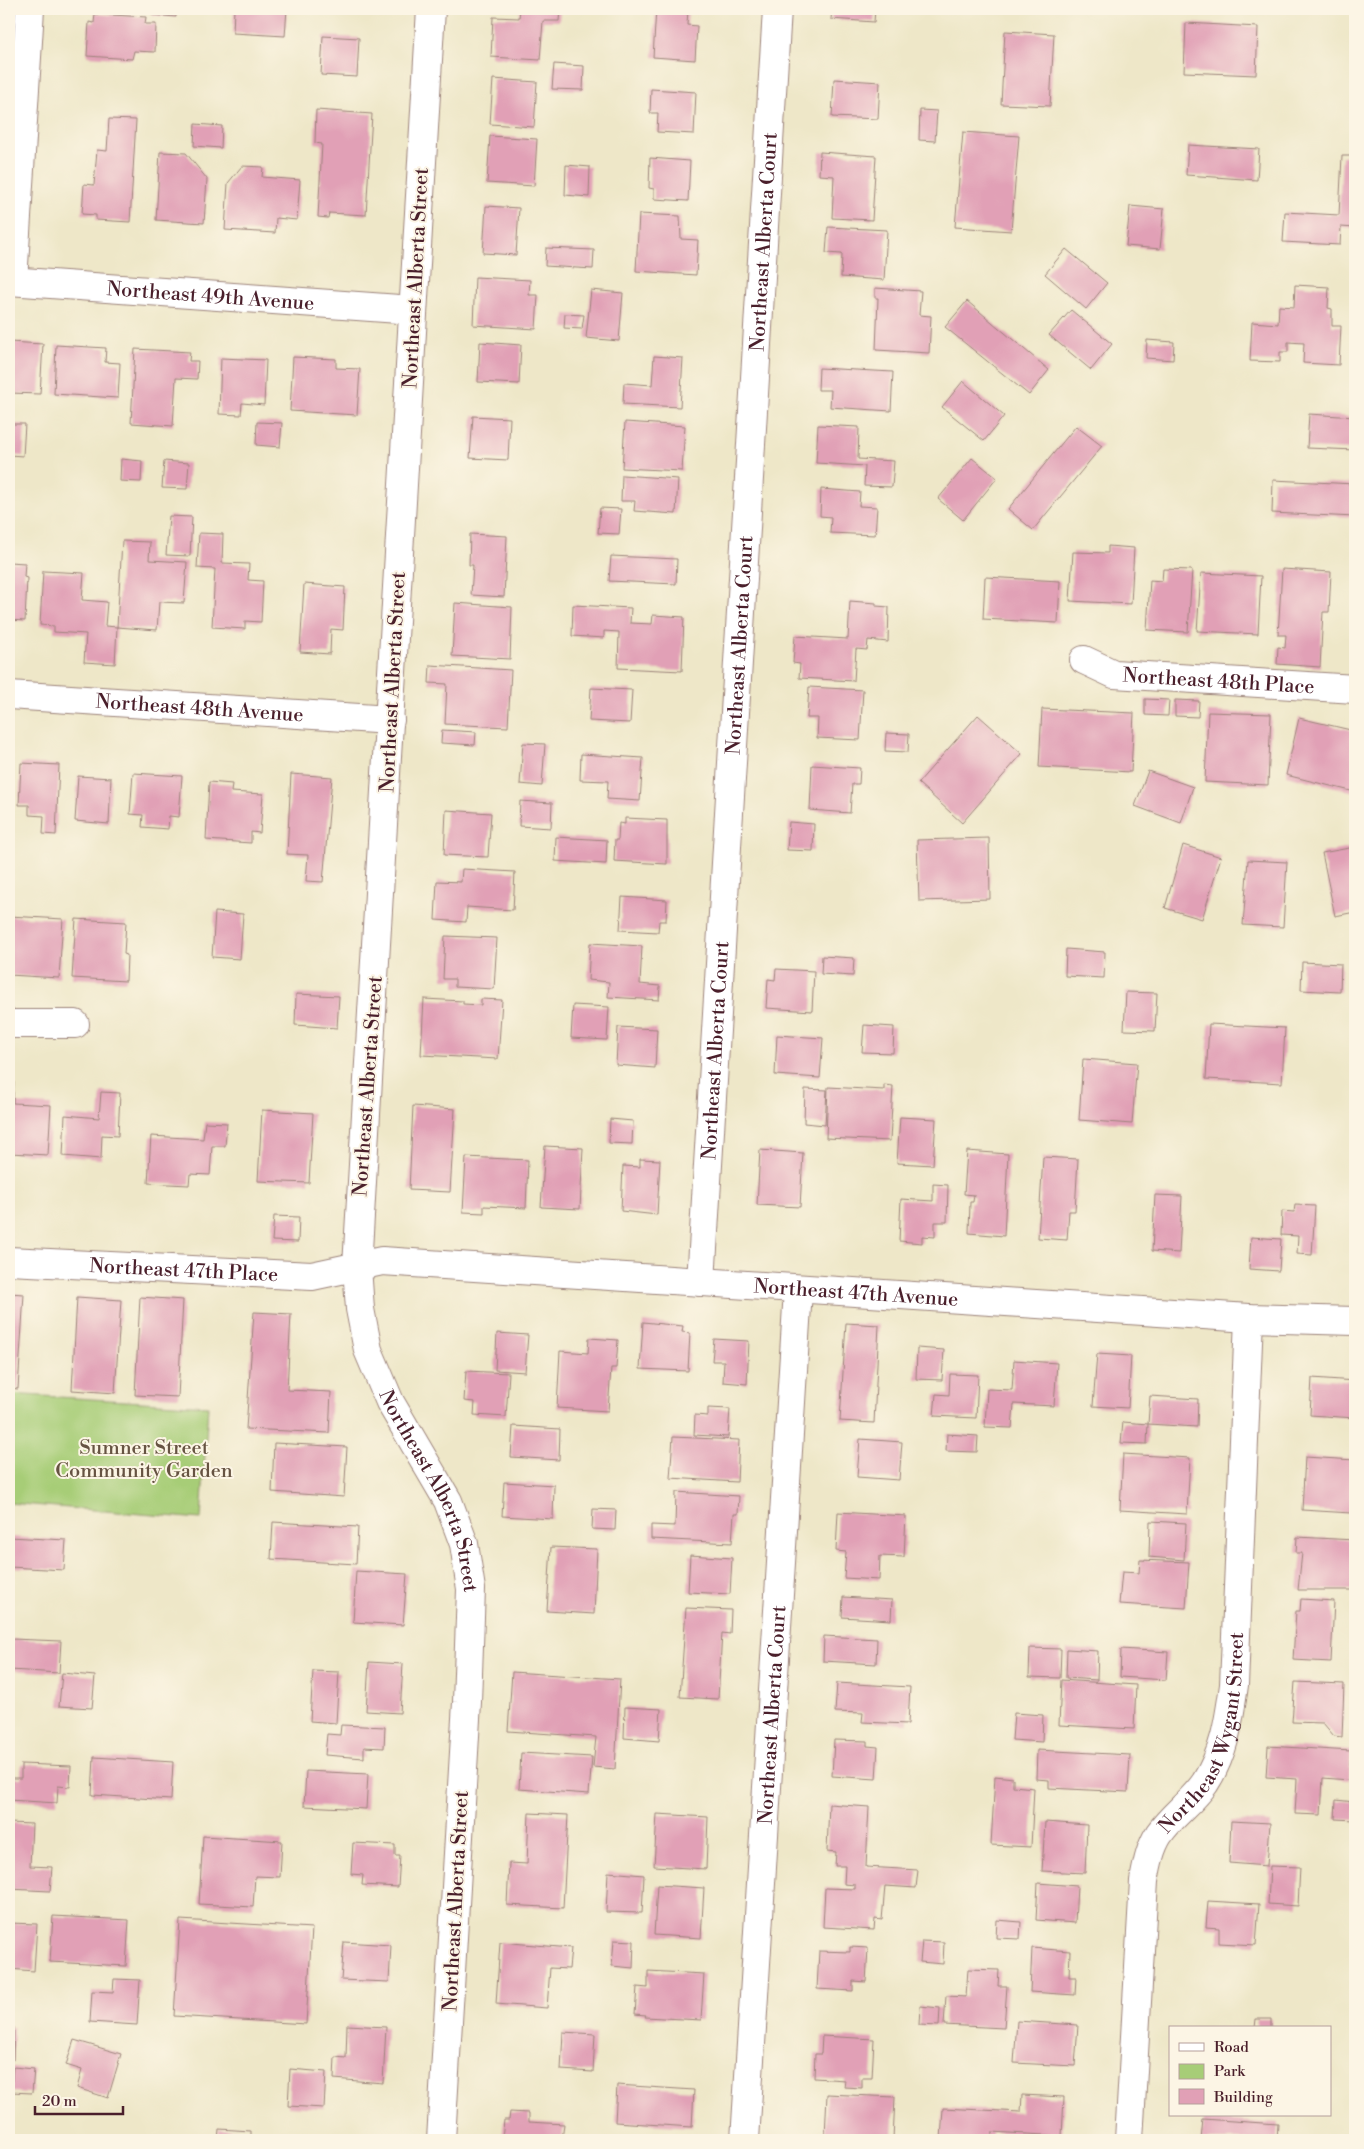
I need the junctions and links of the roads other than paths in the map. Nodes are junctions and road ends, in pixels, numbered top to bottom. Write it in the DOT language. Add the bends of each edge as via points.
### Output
graph roads {
  1 [pos="30,9"];
  2 [pos="431,9"];
  3 [pos="778,9"];
  4 [pos="11,281"];
  5 [pos="413,310"];
  6 [pos="1084,660"];
  7 [pos="1355,688"];
  8 [pos="9,695"];
  9 [pos="390,720"];
  10 [pos="9,1024"];
  11 [pos="75,1024"];
  12 [pos="9,1260"];
  13 [pos="357,1266"];
  14 [pos="700,1282"];
  15 [pos="798,1290"];
  16 [pos="1250,1318"];
  17 [pos="1355,1321"];
  18 [pos="441,2140"];
  19 [pos="745,2140"];
  20 [pos="1128,2140"];
  1 -- 4 [label="street"];
  2 -- 5 [label="street, Northeast Alberta Street"];
  3 -- 14 [label="street, Northeast Alberta Court"];
  4 -- 5 [label="street, Northeast 49th Avenue"];
  5 -- 9 [label="street, Northeast Alberta Street"];
  6 -- 7 [label="street, Northeast 48th Place" via="1114,674"];
  8 -- 9 [label="street, Northeast 48th Avenue"];
  9 -- 13 [label="street, Northeast Alberta Street"];
  10 -- 11 [label="street"];
  12 -- 13 [label="street, Northeast 47th Place" via="312,1276"];
  13 -- 14 [label="street, Northeast 47th Avenue" via="382,1261"];
  13 -- 18 [label="street, Northeast Alberta Street" via="360,1309 368,1350 390,1402 448,1501 464,1544 471,1590"];
  14 -- 15 [label="street, Northeast 47th Avenue"];
  15 -- 16 [label="street, Northeast 47th Avenue"];
  15 -- 19 [label="street, Northeast Alberta Court"];
  16 -- 17 [label="street, Northeast 47th Avenue"];
  16 -- 20 [label="street, Northeast Wygant Street" via="1234,1685 1228,1733 1205,1782 1159,1834 1149,1856 1144,1881"];
}
